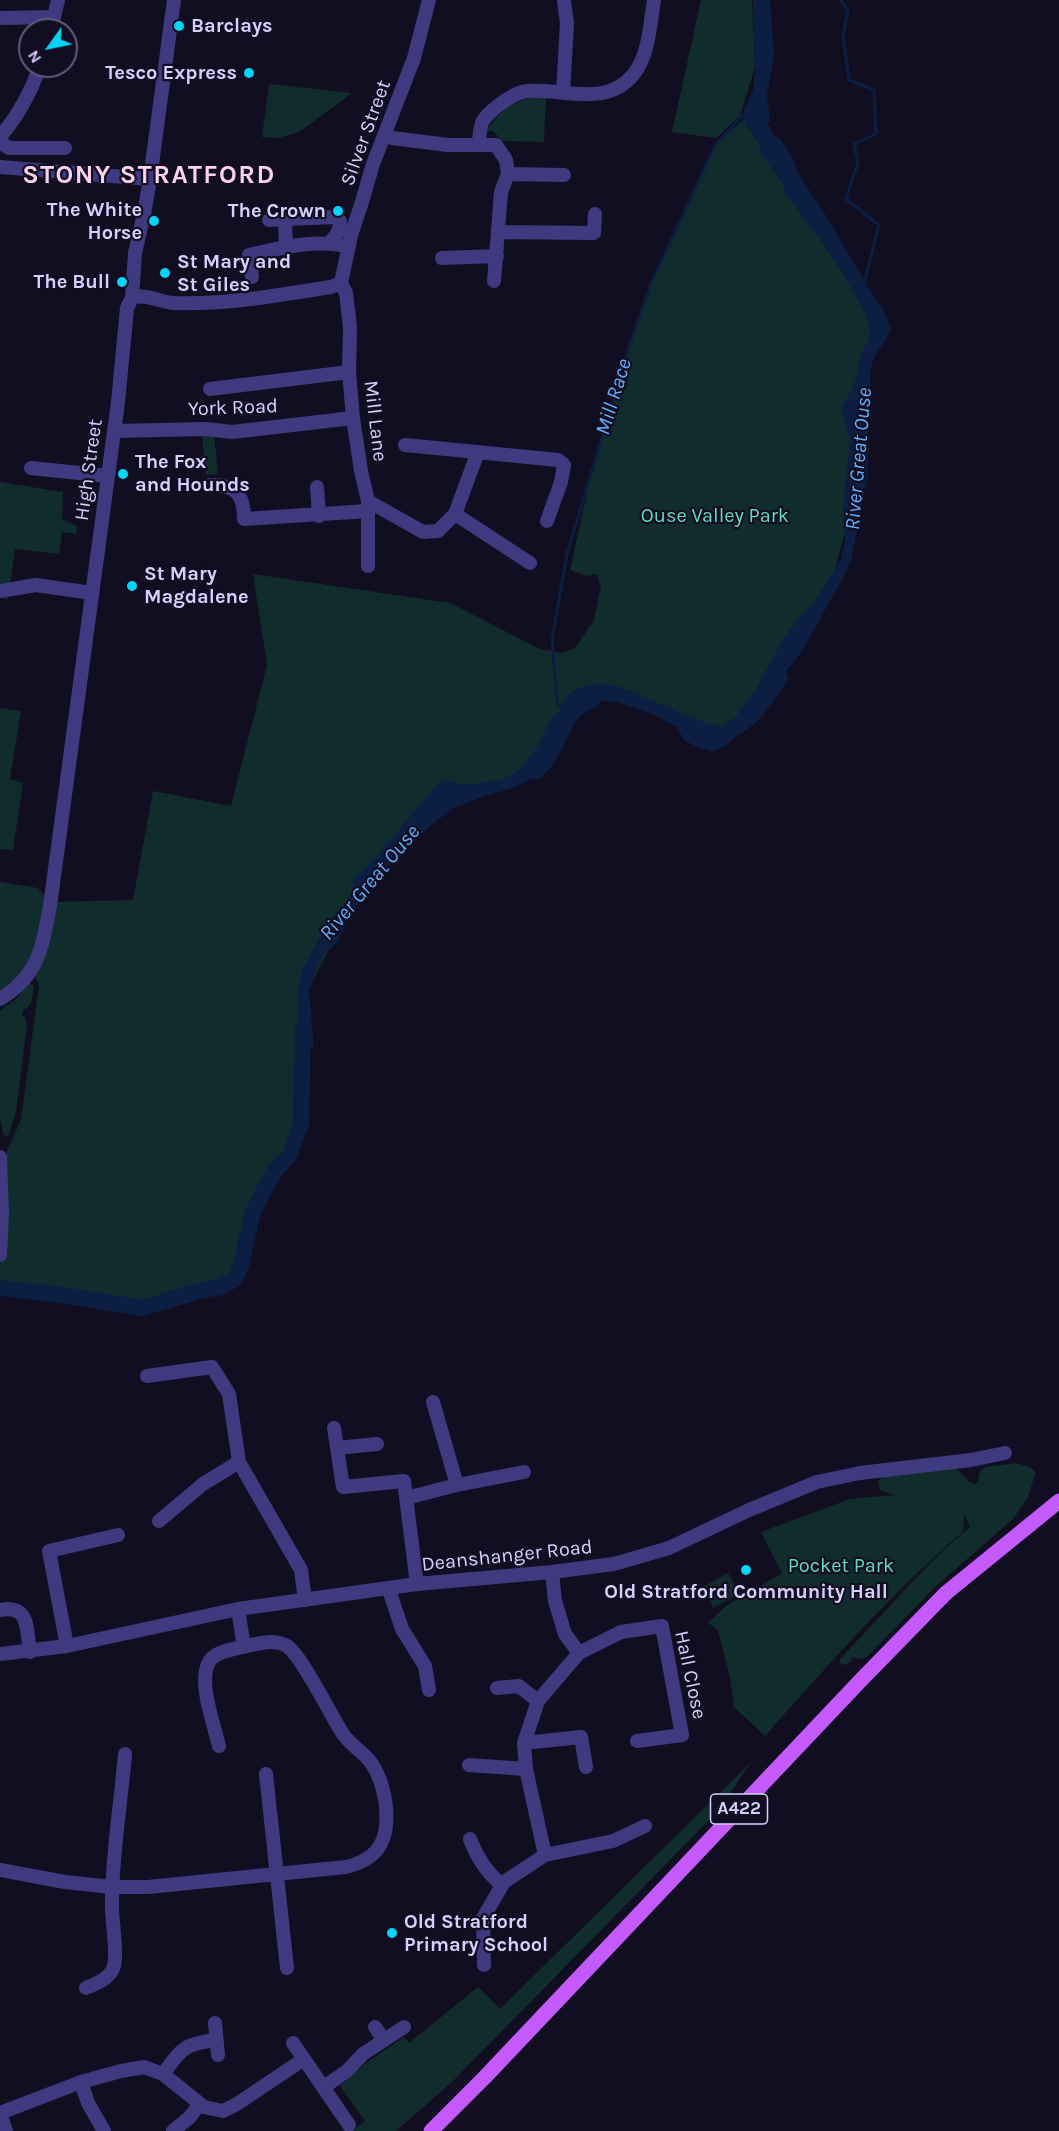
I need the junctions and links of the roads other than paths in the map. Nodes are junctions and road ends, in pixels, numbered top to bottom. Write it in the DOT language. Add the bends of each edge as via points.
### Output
graph roads {
  1 [pos="58,0"];
  2 [pos="174,0"];
  3 [pos="429,0"];
  4 [pos="654,0"];
  5 [pos="564,2"];
  6 [pos="0,18"];
  7 [pos="54,18"];
  8 [pos="18,20"];
  9 [pos="36,78"];
  10 [pos="563,93"];
  11 [pos="385,135"];
  12 [pos="0,138"];
  13 [pos="479,143"];
  14 [pos="65,148"];
  15 [pos="0,167"];
  16 [pos="508,174"];
  17 [pos="564,175"];
  18 [pos="150,179"];
  19 [pos="595,214"];
  20 [pos="285,219"];
  21 [pos="269,220"];
  22 [pos="499,232"];
  23 [pos="594,233"];
  24 [pos="329,243"];
  25 [pos="286,247"];
  26 [pos="349,247"];
  27 [pos="594,247"];
  28 [pos="497,256"];
  29 [pos="442,258"];
  30 [pos="252,277"];
  31 [pos="494,281"];
  32 [pos="342,282"];
  33 [pos="132,298"];
  34 [pos="349,372"];
  35 [pos="210,389"];
  36 [pos="353,418"];
  37 [pos="114,431"];
  38 [pos="405,445"];
  39 [pos="478,452"];
  40 [pos="31,468"];
  41 [pos="108,476"];
  42 [pos="210,485"];
  43 [pos="317,487"];
  44 [pos="368,506"];
  45 [pos="455,514"];
  46 [pos="319,516"];
  47 [pos="547,521"];
  48 [pos="520,562"];
  49 [pos="368,566"];
  50 [pos="0,591"];
  51 [pos="92,593"];
  52 [pos="0,999"];
  53 [pos="0,1157"];
  54 [pos="1,1250"];
  55 [pos="0,1256"];
  56 [pos="147,1376"];
  57 [pos="433,1401"];
  58 [pos="334,1428"];
  59 [pos="377,1444"];
  60 [pos="337,1448"];
  61 [pos="1005,1453"];
  62 [pos="239,1462"];
  63 [pos="524,1472"];
  64 [pos="458,1485"];
  65 [pos="406,1498"];
  66 [pos="1059,1501"];
  67 [pos="159,1521"];
  68 [pos="118,1535"];
  69 [pos="552,1572"];
  70 [pos="417,1584"];
  71 [pos="389,1590"];
  72 [pos="305,1600"];
  73 [pos="238,1609"];
  74 [pos="0,1610"];
  75 [pos="67,1646"];
  76 [pos="244,1647"];
  77 [pos="30,1652"];
  78 [pos="0,1653"];
  79 [pos="579,1653"];
  80 [pos="496,1688"];
  81 [pos="429,1690"];
  82 [pos="538,1701"];
  83 [pos="637,1741"];
  84 [pos="524,1743"];
  85 [pos="219,1746"];
  86 [pos="125,1754"];
  87 [pos="469,1765"];
  88 [pos="586,1767"];
  89 [pos="526,1769"];
  90 [pos="266,1774"];
  91 [pos="645,1826"];
  92 [pos="471,1839"];
  93 [pos="545,1856"];
  94 [pos="0,1870"];
  95 [pos="277,1875"];
  96 [pos="502,1885"];
  97 [pos="112,1887"];
  98 [pos="484,1965"];
  99 [pos="288,1968"];
  100 [pos="86,1988"];
  101 [pos="215,2023"];
  102 [pos="375,2027"];
  103 [pos="404,2027"];
  104 [pos="216,2040"];
  105 [pos="384,2040"];
  106 [pos="293,2043"];
  107 [pos="218,2055"];
  108 [pos="304,2059"];
  109 [pos="163,2074"];
  110 [pos="81,2082"];
  111 [pos="324,2087"];
  112 [pos="200,2104"];
  113 [pos="0,2113"];
  114 [pos="341,2121"];
  115 [pos="6,2131"];
  116 [pos="104,2131"];
  117 [pos="173,2131"];
  118 [pos="431,2131"];
  1 -- 7 [label="street"];
  2 -- 18 [label="street, High Street"];
  3 -- 11 [label="street, Silver Street" via="414,58"];
  4 -- 10 [label="street" via="644,55 633,75 614,89 591,95"];
  5 -- 10 [label="street" via="567,23"];
  6 -- 8 [label="street"];
  9 -- 12 [label="street"];
  10 -- 13 [label="street" via="526,91 508,98 485,115 480,124"];
  11 -- 13 [label="street" via="448,145"];
  11 -- 26 [label="street, Silver Street"];
  12 -- 14 [label="street" via="9,148"];
  13 -- 16 [label="street" via="496,145 506,160"];
  15 -- 18 [label="street"];
  16 -- 17 [label="street"];
  16 -- 22 [label="street" via="501,192"];
  18 -- 33 [label="street, High Street" via="135,253"];
  19 -- 23 [label="street"];
  20 -- 21 [label="street"];
  20 -- 24 [label="street" via="335,218 340,221 340,228"];
  20 -- 25 [label="street"];
  22 -- 23 [label="street"];
  22 -- 28 [label="street"];
  23 -- 27 [label="street"];
  24 -- 25 [label="street"];
  24 -- 26 [label="street"];
  25 -- 30 [label="street" via="249,255"];
  26 -- 32 [label="street, Silver Street"];
  28 -- 29 [label="street"];
  28 -- 31 [label="street"];
  32 -- 33 [label="street" via="249,300 173,303 142,296"];
  32 -- 34 [label="street, Mill Lane" via="350,327"];
  33 -- 37 [label="street, High Street" via="127,308"];
  34 -- 35 [label="street"];
  34 -- 36 [label="street, Mill Lane"];
  36 -- 37 [label="street, York Road" via="232,432"];
  36 -- 44 [label="street, Mill Lane"];
  37 -- 41 [label="street, High Street"];
  38 -- 39 [label="street"];
  39 -- 45 [label="street"];
  39 -- 47 [label="street" via="558,460 564,465"];
  40 -- 41 [label="street"];
  41 -- 51 [label="street, High Street"];
  42 -- 46 [label="street" via="234,489 244,507 244,519"];
  43 -- 46 [label="street"];
  44 -- 45 [label="street" via="423,531 438,531"];
  44 -- 46 [label="street"];
  44 -- 49 [label="street, Mill Lane"];
  45 -- 48 [label="street"];
  50 -- 51 [label="street" via="36,585"];
  51 -- 52 [label="street, High Street" via="43,946 33,970"];
  53 -- 54 [label="street"];
  54 -- 55 [label="street"];
  56 -- 62 [label="street" via="212,1367 229,1394"];
  57 -- 64 [label="street"];
  58 -- 60 [label="street"];
  59 -- 60 [label="street"];
  60 -- 65 [label="street" via="343,1487 404,1482"];
  61 -- 69 [label="street, Deanshanger Road" via="817,1482 669,1548 614,1564"];
  62 -- 67 [label="street" via="203,1484"];
  62 -- 72 [label="street" via="301,1570"];
  63 -- 64 [label="street"];
  64 -- 65 [label="street"];
  65 -- 70 [label="street"];
  66 -- 118 [label="main road, A422" via="945,1593"];
  68 -- 75 [label="street" via="49,1551"];
  69 -- 70 [label="street, Deanshanger Road"];
  69 -- 79 [label="street" via="555,1601 565,1634"];
  70 -- 71 [label="street, Deanshanger Road"];
  71 -- 72 [label="street, Deanshanger Road"];
  71 -- 81 [label="street" via="402,1629 425,1666"];
  72 -- 73 [label="street, Deanshanger Road"];
  73 -- 75 [label="street, Deanshanger Road"];
  73 -- 76 [label="street"];
  74 -- 77 [label="street" via="12,1607 20,1611"];
  75 -- 77 [label="street, Deanshanger Road"];
  76 -- 85 [label="street" via="221,1652 206,1667 204,1680"];
  76 -- 95 [label="street" via="279,1643 293,1652 343,1734 369,1760 384,1791 386,1833 373,1856 346,1867"];
  77 -- 78 [label="street, Deanshanger Road"];
  79 -- 82 [label="street"];
  79 -- 83 [label="street, Hall Close" via="621,1632 662,1626 682,1735"];
  80 -- 82 [label="street" via="519,1686"];
  82 -- 84 [label="street"];
  84 -- 88 [label="street" via="581,1737"];
  84 -- 89 [label="street"];
  86 -- 97 [label="street"];
  87 -- 89 [label="street"];
  89 -- 93 [label="street"];
  90 -- 95 [label="street"];
  91 -- 93 [label="street" via="613,1841"];
  92 -- 96 [label="street" via="477,1857"];
  93 -- 96 [label="street"];
  94 -- 97 [label="street"];
  95 -- 97 [label="street"];
  95 -- 99 [label="street"];
  96 -- 98 [label="street" via="483,1918"];
  97 -- 100 [label="street" via="114,1968 108,1976"];
  101 -- 104 [label="street"];
  102 -- 105 [label="street"];
  103 -- 105 [label="street"];
  104 -- 107 [label="street"];
  104 -- 109 [label="street" via="187,2046"];
  105 -- 111 [label="street"];
  106 -- 108 [label="street"];
  108 -- 111 [label="street"];
  108 -- 112 [label="street" via="227,2110"];
  109 -- 110 [label="street" via="144,2067"];
  109 -- 112 [label="street"];
  110 -- 113 [label="street"];
  110 -- 116 [label="street"];
  111 -- 114 [label="street"];
  112 -- 117 [label="street"];
  113 -- 115 [label="street"];
}
